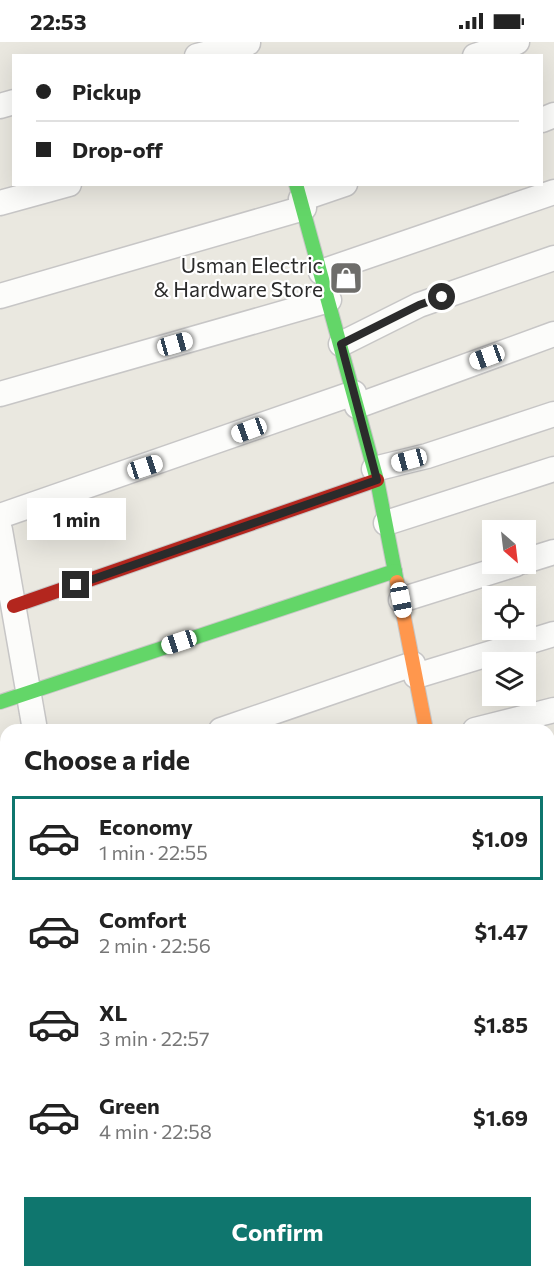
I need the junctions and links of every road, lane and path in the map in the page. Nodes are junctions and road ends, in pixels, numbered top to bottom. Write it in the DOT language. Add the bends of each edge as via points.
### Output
graph roads {
  1 [pos="248,42"];
  2 [pos="517,42"];
  3 [pos="205,54"];
  4 [pos="482,54"];
  5 [pos="62,186"];
  6 [pos="338,186"];
  7 [pos="554,192"];
  8 [pos="301,197"];
  9 [pos="0,203"];
  10 [pos="554,258"];
  11 [pos="321,272"];
  12 [pos="0,296"];
  13 [pos="329,300"];
  14 [pos="554,334"];
  15 [pos="341,344"];
  16 [pos="0,394"];
  17 [pos="356,399"];
  18 [pos="554,414"];
  19 [pos="554,469"];
  20 [pos="376,475"];
  21 [pos="0,516"];
  22 [pos="386,523"];
  23 [pos="0,530"];
  24 [pos="554,552"];
  25 [pos="536,558"];
  26 [pos="395,570"];
  27 [pos="484,574"];
  28 [pos="8,600"];
  29 [pos="401,600"];
  30 [pos="554,634"];
  31 [pos="414,670"];
  32 [pos="28,693"];
  33 [pos="0,702"];
  34 [pos="554,710"];
  35 [pos="35,724"];
  36 [pos="240,724"];
  37 [pos="425,724"];
  38 [pos="499,724"];
  1 -- 3 [label="street"];
  2 -- 4 [label="street"];
  5 -- 9 [label="street"];
  6 -- 8 [label="street"];
  7 -- 11 [label="street"];
  8 -- 11 [label="street"];
  8 -- 12 [label="street"];
  10 -- 15 [label="street" via="419,305"];
  11 -- 13 [label="street"];
  13 -- 15 [label="street"];
  13 -- 16 [label="street"];
  14 -- 17 [label="street"];
  15 -- 17 [label="street"];
  17 -- 20 [label="street"];
  17 -- 21 [label="street"];
  18 -- 20 [label="street"];
  19 -- 22 [label="street"];
  20 -- 22 [label="street"];
  20 -- 28 [label="street"];
  22 -- 26 [label="street"];
  23 -- 28 [label="street"];
  24 -- 25 [label="street"];
  26 -- 29 [label="street"];
  26 -- 32 [label="street"];
  27 -- 29 [label="street"];
  28 -- 32 [label="street"];
  29 -- 31 [label="street"];
  30 -- 31 [label="street"];
  31 -- 36 [label="street"];
  31 -- 37 [label="street"];
  32 -- 33 [label="street"];
  32 -- 35 [label="street"];
  34 -- 38 [label="street"];
}
